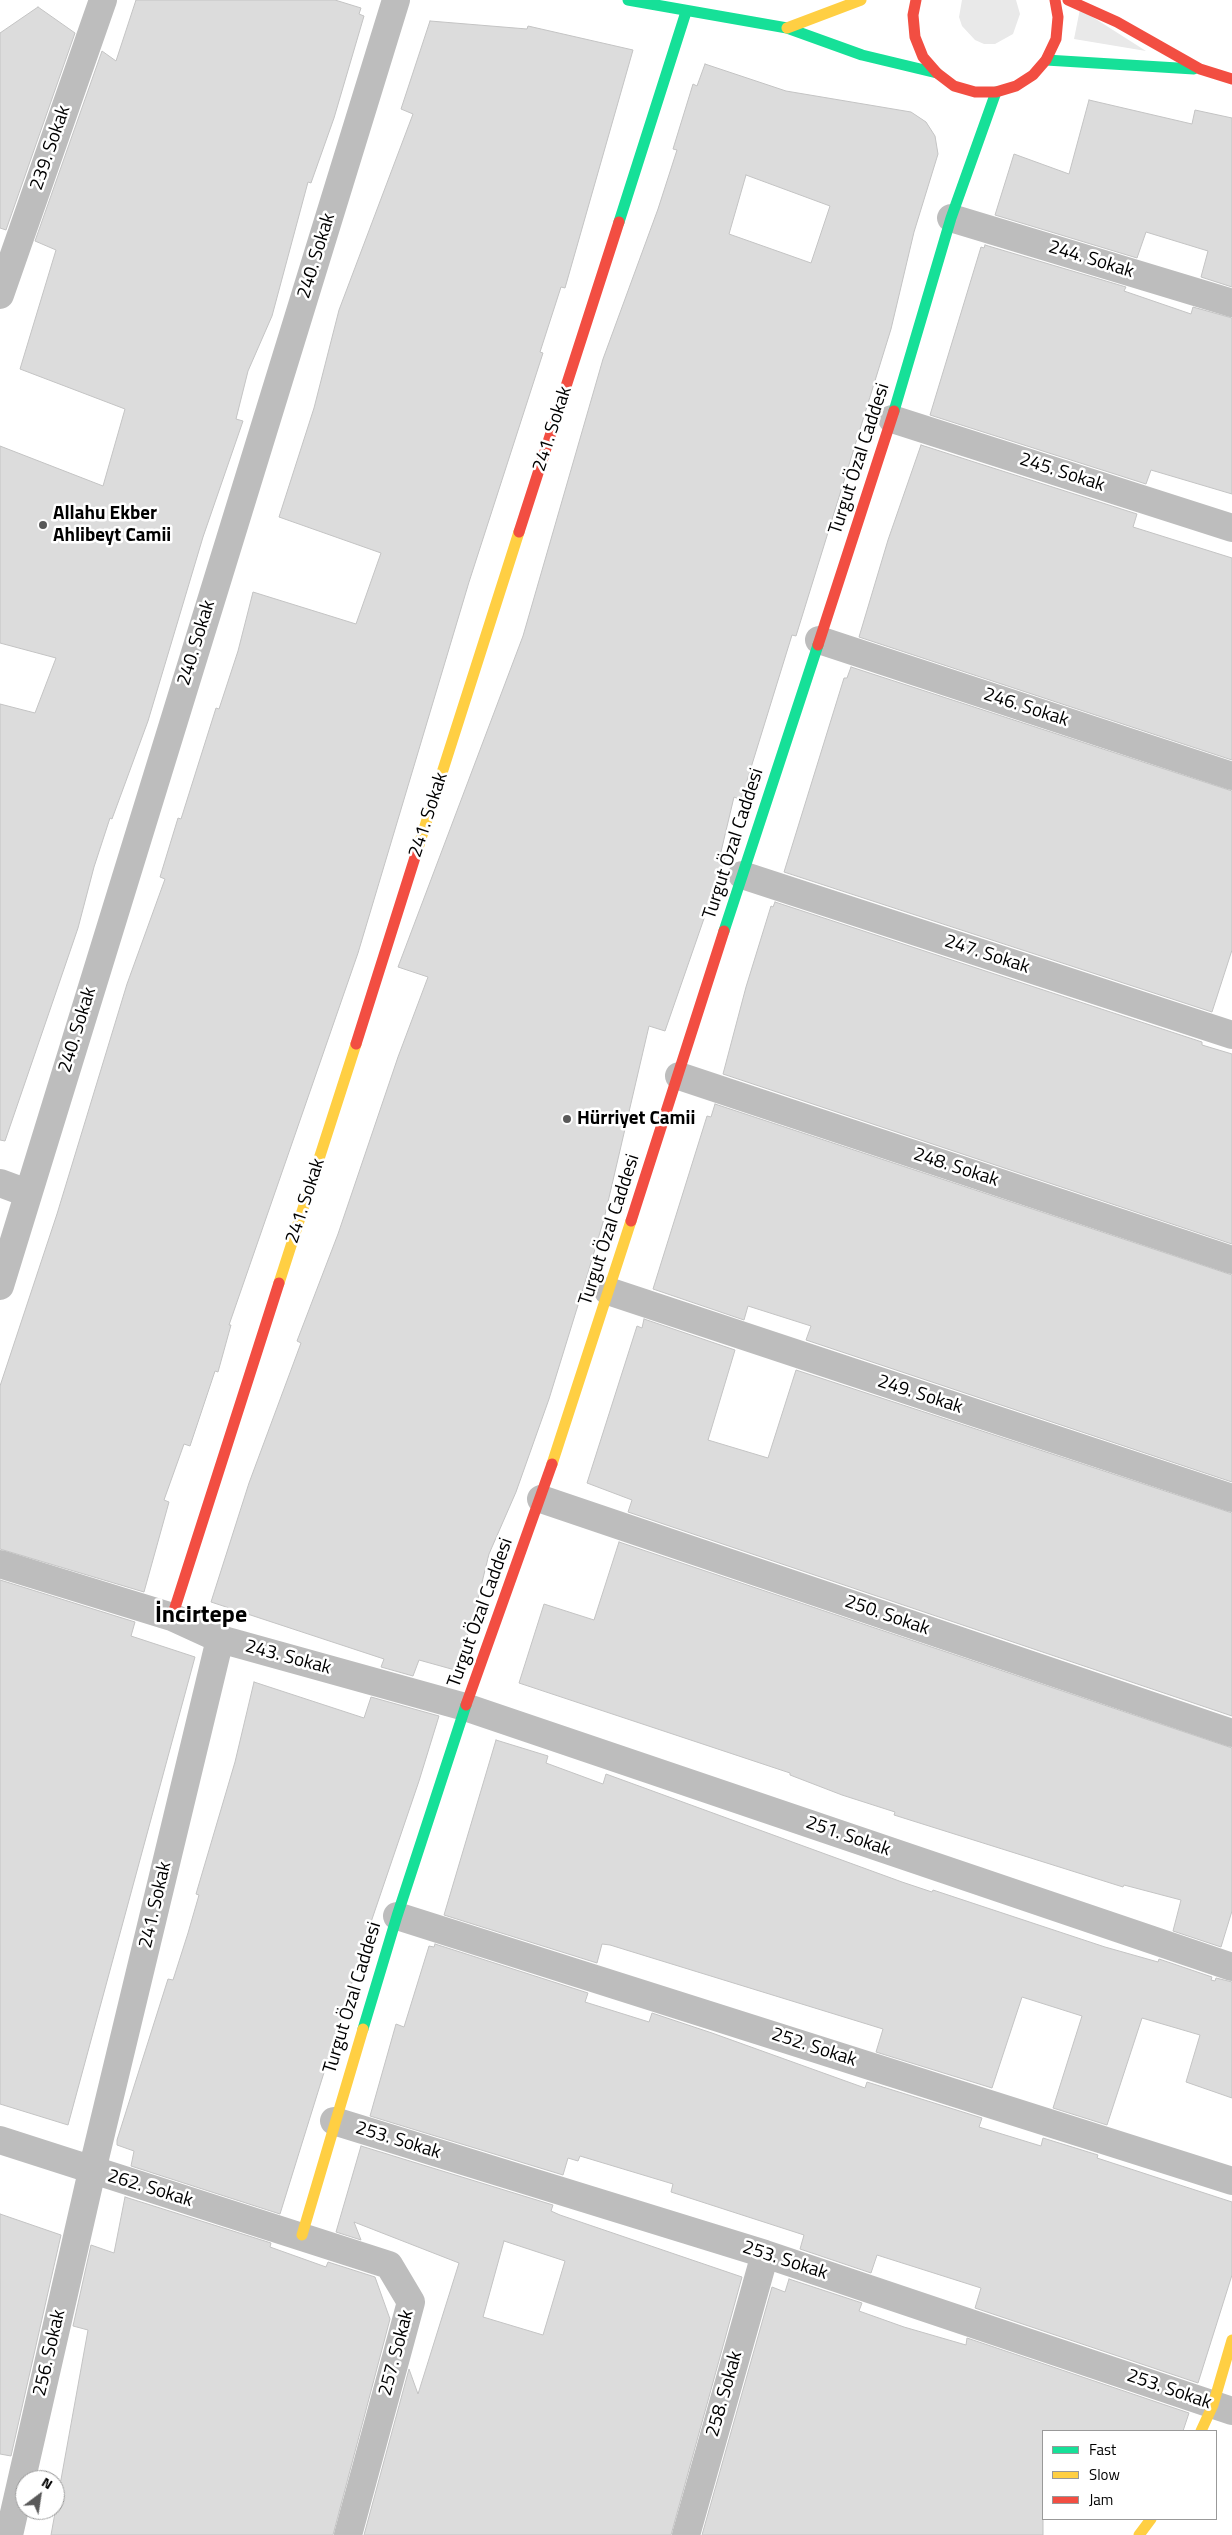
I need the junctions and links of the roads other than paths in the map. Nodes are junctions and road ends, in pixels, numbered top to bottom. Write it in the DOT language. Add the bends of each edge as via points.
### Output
graph roads {
  1 [pos="103,0"];
  2 [pos="396,0"];
  3 [pos="628,0"];
  4 [pos="861,0"];
  5 [pos="916,0"];
  6 [pos="1055,0"];
  7 [pos="1068,0"];
  8 [pos="686,12"];
  9 [pos="787,28"];
  10 [pos="1046,60"];
  11 [pos="1200,69"];
  12 [pos="937,74"];
  13 [pos="1232,79"];
  14 [pos="996,92"];
  15 [pos="951,218"];
  16 [pos="0,295"];
  17 [pos="1232,303"];
  18 [pos="892,419"];
  19 [pos="1232,528"];
  20 [pos="819,640"];
  21 [pos="1232,776"];
  22 [pos="742,876"];
  23 [pos="1232,1035"];
  24 [pos="679,1076"];
  25 [pos="0,1184"];
  26 [pos="27,1193"];
  27 [pos="1232,1260"];
  28 [pos="0,1286"];
  29 [pos="608,1291"];
  30 [pos="1232,1498"];
  31 [pos="541,1500"];
  32 [pos="0,1564"];
  33 [pos="172,1617"];
  34 [pos="220,1639"];
  35 [pos="465,1707"];
  36 [pos="1232,1733"];
  37 [pos="397,1916"];
  38 [pos="1232,1967"];
  39 [pos="334,2121"];
  40 [pos="0,2140"];
  41 [pos="92,2171"];
  42 [pos="1232,2181"];
  43 [pos="302,2235"];
  44 [pos="765,2254"];
  45 [pos="1232,2340"];
  46 [pos="1222,2408"];
  47 [pos="1202,2430"];
  48 [pos="1151,2520"];
  49 [pos="9,2535"];
  50 [pos="348,2535"];
  51 [pos="686,2535"];
  52 [pos="1139,2535"];
  1 -- 16 [label="street, 239. Sokak"];
  2 -- 26 [label="street, 240. Sokak"];
  3 -- 8 [label="street"];
  4 -- 9 [label="street"];
  5 -- 12 [label="street" via="913,15 915,37 923,57"];
  6 -- 10 [label="street" via="1058,18 1056,40"];
  7 -- 11 [label="street" via="1117,22"];
  8 -- 9 [label="street"];
  8 -- 33 [label="street, 241. Sokak"];
  9 -- 12 [label="street" via="862,55"];
  10 -- 11 [label="street"];
  10 -- 14 [label="street" via="1033,75 1016,86"];
  11 -- 13 [label="street"];
  12 -- 14 [label="street" via="954,86 975,92"];
  14 -- 15 [label="street, Turgut Özal Caddesi"];
  15 -- 17 [label="street, 244. Sokak"];
  15 -- 18 [label="street, Turgut Özal Caddesi"];
  18 -- 19 [label="street, 245. Sokak"];
  18 -- 20 [label="street, Turgut Özal Caddesi"];
  20 -- 21 [label="street, 246. Sokak"];
  20 -- 22 [label="street, Turgut Özal Caddesi"];
  22 -- 23 [label="street, 247. Sokak"];
  22 -- 24 [label="street, Turgut Özal Caddesi"];
  24 -- 27 [label="street, 248. Sokak"];
  24 -- 29 [label="street, Turgut Özal Caddesi"];
  25 -- 26 [label="street"];
  26 -- 28 [label="street, 240. Sokak"];
  29 -- 30 [label="street, 249. Sokak"];
  29 -- 31 [label="street, Turgut Özal Caddesi"];
  31 -- 35 [label="street, Turgut Özal Caddesi"];
  31 -- 36 [label="street, 250. Sokak"];
  32 -- 33 [label="street, 243. Sokak"];
  33 -- 34 [label="street, 243. Sokak"];
  34 -- 35 [label="street, 243. Sokak"];
  34 -- 41 [label="street, 241. Sokak"];
  35 -- 37 [label="street, Turgut Özal Caddesi"];
  35 -- 38 [label="street, 251. Sokak"];
  37 -- 39 [label="street, Turgut Özal Caddesi"];
  37 -- 42 [label="street, 252. Sokak"];
  39 -- 43 [label="street, Turgut Özal Caddesi"];
  39 -- 44 [label="street, 253. Sokak"];
  40 -- 41 [label="street, 262. Sokak"];
  41 -- 43 [label="street, 262. Sokak"];
  41 -- 49 [label="street, 256. Sokak"];
  43 -- 50 [label="street, 257. Sokak" via="389,2265 411,2302"];
  44 -- 46 [label="street, 253. Sokak"];
  44 -- 51 [label="street, 258. Sokak"];
  45 -- 46 [label="street"];
  46 -- 47 [label="street"];
  48 -- 52 [label="street"];
}
